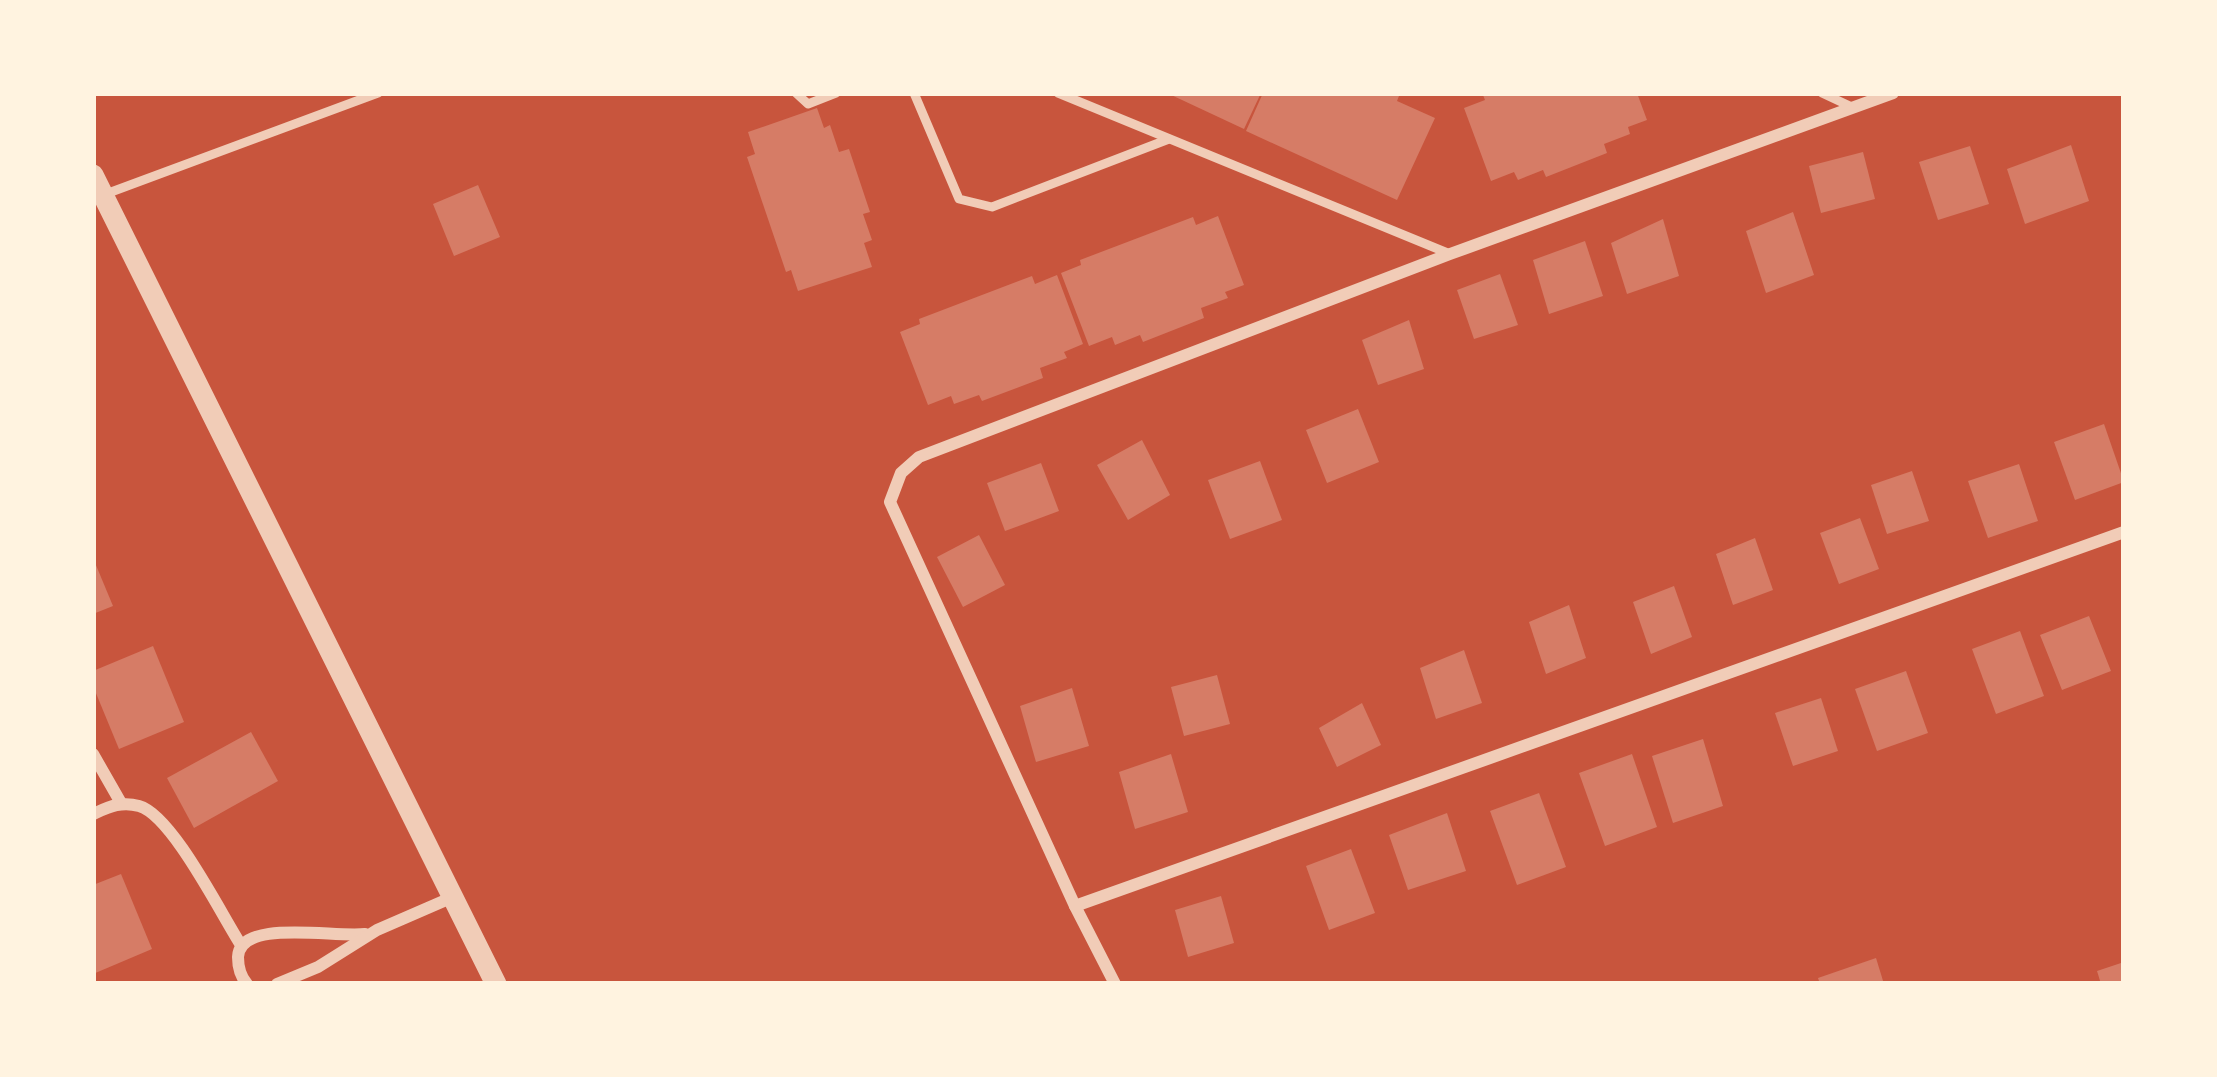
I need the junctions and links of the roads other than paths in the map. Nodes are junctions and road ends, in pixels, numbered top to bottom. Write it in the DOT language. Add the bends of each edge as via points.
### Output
graph roads {
  1 [pos="378,93"];
  2 [pos="796,93"];
  3 [pos="836,93"];
  4 [pos="914,93"];
  5 [pos="1058,93"];
  6 [pos="1822,93"];
  7 [pos="1894,93"];
  8 [pos="1854,108"];
  9 [pos="1169,139"];
  10 [pos="98,185"];
  11 [pos="1450,254"];
  12 [pos="2124,532"];
  13 [pos="93,754"];
  14 [pos="121,803"];
  15 [pos="93,814"];
  16 [pos="454,897"];
  17 [pos="1075,906"];
  18 [pos="377,930"];
  19 [pos="241,945"];
  20 [pos="248,984"];
  21 [pos="278,984"];
  22 [pos="496,984"];
  23 [pos="1114,984"];
  1 -- 10 [label="lane"];
  2 -- 3 [label="lane" via="808,104"];
  4 -- 9 [label="lane" via="959,199 992,207"];
  5 -- 9 [label="lane"];
  6 -- 8 [label="lane"];
  7 -- 8 [label="street"];
  8 -- 11 [label="street"];
  9 -- 11 [label="lane"];
  10 -- 16 [label="street"];
  11 -- 17 [label="street" via="919,457 901,473 890,502"];
  12 -- 17 [label="street"];
  13 -- 14 [label="street"];
  14 -- 15 [label="street"];
  14 -- 19 [label="street" via="145,807 164,825"];
  16 -- 18 [label="street"];
  16 -- 22 [label="street"];
  17 -- 23 [label="street"];
  18 -- 19 [label="street" via="335,937 268,931"];
  18 -- 21 [label="street"];
  19 -- 20 [label="street"];
}
